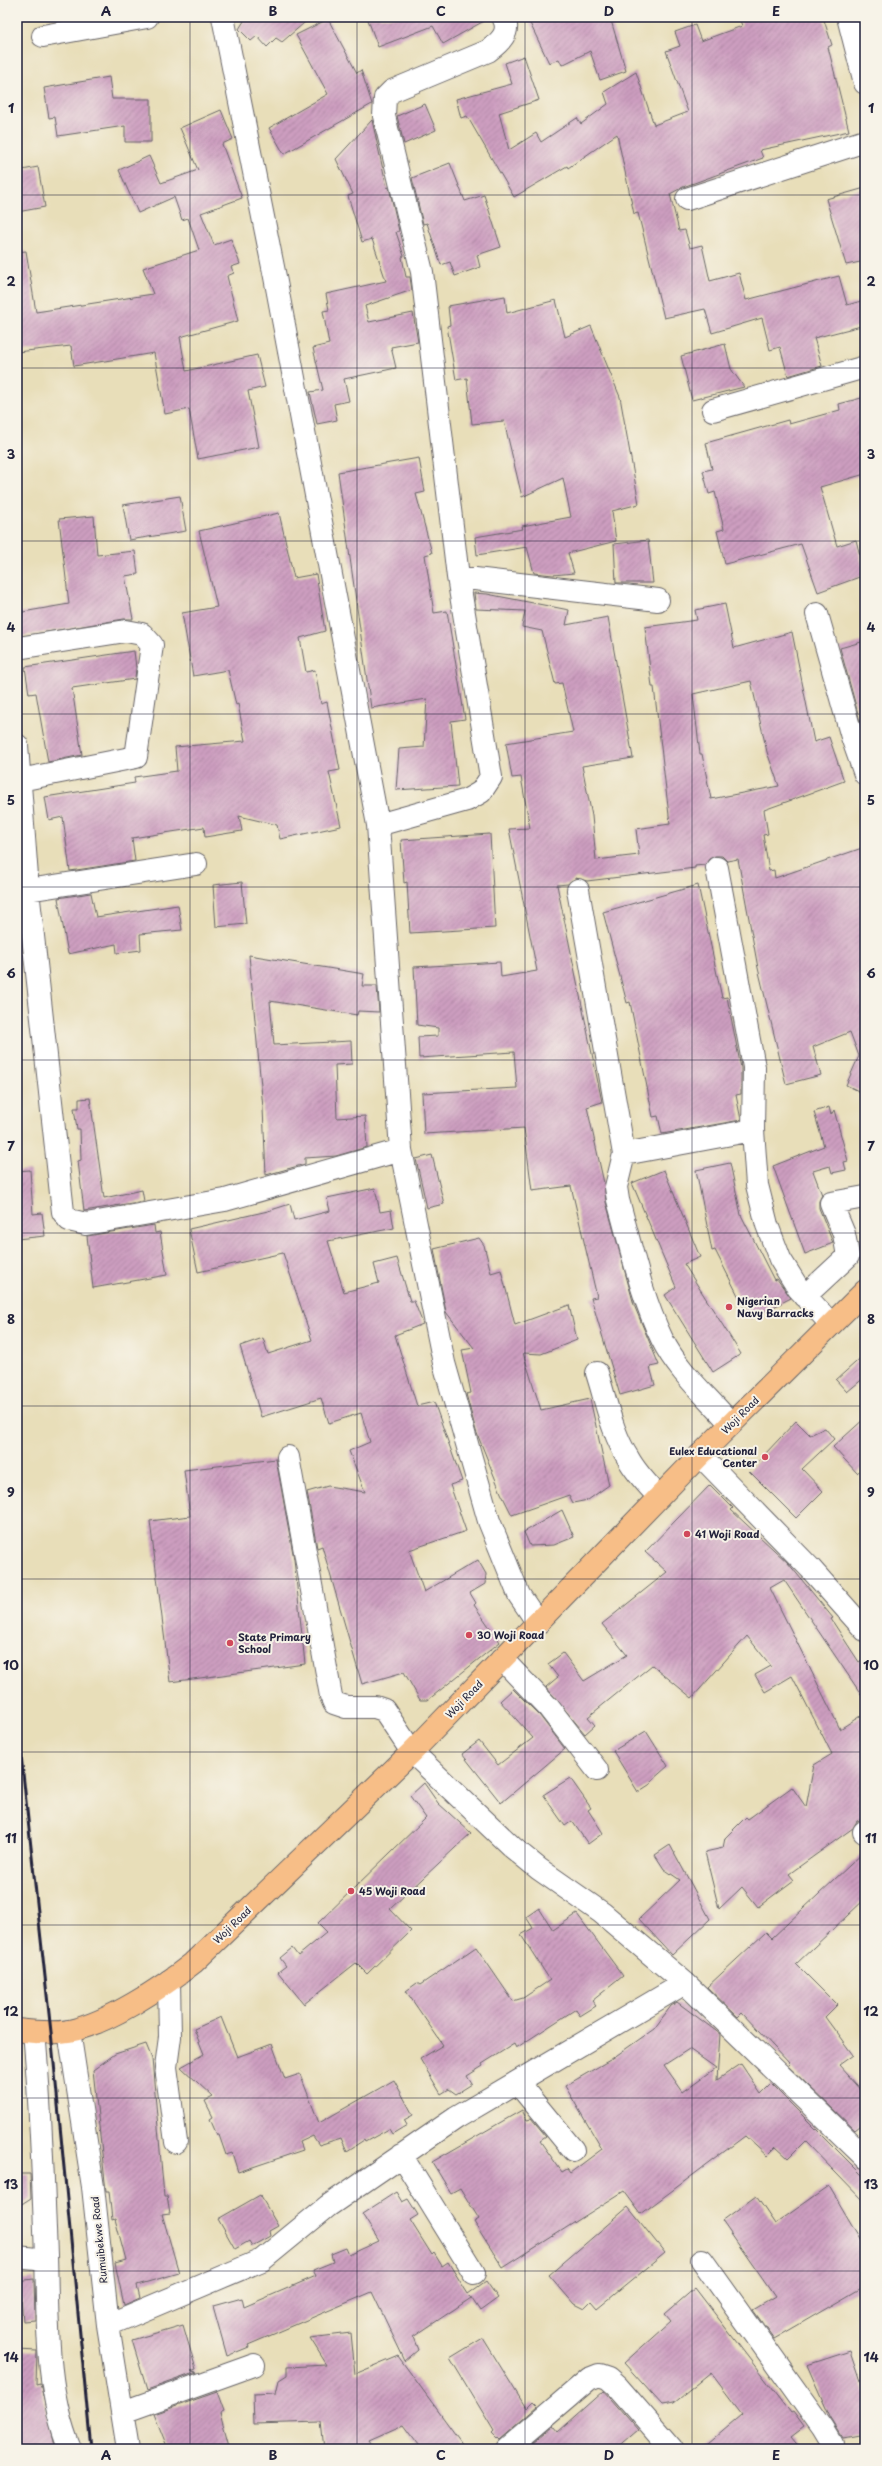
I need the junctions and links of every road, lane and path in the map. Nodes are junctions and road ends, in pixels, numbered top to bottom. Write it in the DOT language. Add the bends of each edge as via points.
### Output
graph roads {
  1 [pos="147,17"];
  2 [pos="223,17"];
  3 [pos="504,17"];
  4 [pos="848,17"];
  5 [pos="42,36"];
  6 [pos="865,83"];
  7 [pos="865,141"];
  8 [pos="687,199"];
  9 [pos="865,367"];
  10 [pos="713,410"];
  11 [pos="458,577"];
  12 [pos="658,600"];
  13 [pos="817,614"];
  14 [pos="24,646"];
  15 [pos="17,746"];
  16 [pos="865,774"];
  17 [pos="20,780"];
  18 [pos="378,825"];
  19 [pos="196,864"];
  20 [pos="718,868"];
  21 [pos="28,890"];
  22 [pos="578,890"];
  23 [pos="754,1130"];
  24 [pos="401,1150"];
  25 [pos="624,1154"];
  26 [pos="865,1196"];
  27 [pos="865,1291"];
  28 [pos="805,1296"];
  29 [pos="831,1324"];
  30 [pos="597,1373"];
  31 [pos="731,1424"];
  32 [pos="700,1454"];
  33 [pos="288,1457"];
  34 [pos="659,1497"];
  35 [pos="538,1623"];
  36 [pos="865,1630"];
  37 [pos="502,1659"];
  38 [pos="412,1752"];
  39 [pos="597,1770"];
  40 [pos="169,1981"];
  41 [pos="685,1983"];
  42 [pos="26,2031"];
  43 [pos="69,2031"];
  44 [pos="517,2082"];
  45 [pos="176,2142"];
  46 [pos="574,2150"];
  47 [pos="401,2155"];
  48 [pos="865,2157"];
  49 [pos="17,2257"];
  50 [pos="46,2260"];
  51 [pos="702,2260"];
  52 [pos="474,2273"];
  53 [pos="108,2325"];
  54 [pos="254,2365"];
  55 [pos="123,2412"];
  56 [pos="70,2449"];
  57 [pos="128,2449"];
  58 [pos="507,2449"];
  59 [pos="672,2449"];
  60 [pos="832,2449"];
  1 -- 5 [label="street"];
  2 -- 18 [label="street" via="275,277"];
  3 -- 11 [label="street" via="505,34 499,43 488,51 392,91 385,98 384,116 422,272"];
  4 -- 6 [label="street"];
  7 -- 8 [label="street"];
  9 -- 10 [label="street"];
  11 -- 12 [label="street"];
  11 -- 18 [label="street" via="491,777 481,792 467,800"];
  13 -- 16 [label="street"];
  14 -- 17 [label="street" via="126,631 142,634 152,645 136,757"];
  15 -- 17 [label="street"];
  17 -- 21 [label="street"];
  18 -- 24 [label="street"];
  19 -- 21 [label="street"];
  20 -- 23 [label="street" via="754,1067"];
  21 -- 24 [label="street" via="63,1212 69,1220 86,1224 225,1200"];
  22 -- 25 [label="street"];
  23 -- 25 [label="street"];
  23 -- 28 [label="street" via="757,1185 767,1225 780,1259"];
  24 -- 35 [label="street" via="444,1364 489,1521 519,1595"];
  25 -- 31 [label="street" via="616,1187 618,1200 651,1312 662,1340 678,1365"];
  26 -- 28 [label="street" via="831,1203 844,1234 848,1256"];
  27 -- 29 [label="main road, Woji Road"];
  28 -- 29 [label="street"];
  29 -- 31 [label="main road, Woji Road"];
  30 -- 34 [label="street" via="615,1430 627,1457 638,1474"];
  31 -- 32 [label="main road, Woji Road"];
  32 -- 34 [label="main road, Woji Road"];
  32 -- 36 [label="street" via="810,1568"];
  33 -- 38 [label="street" via="331,1696 334,1703 346,1707 375,1707 384,1710"];
  34 -- 35 [label="main road, Woji Road"];
  35 -- 37 [label="main road, Woji Road"];
  37 -- 38 [label="main road, Woji Road"];
  37 -- 39 [label="street" via="549,1708"];
  38 -- 40 [label="main road, Woji Road" via="192,1963"];
  38 -- 41 [label="street" via="512,1847 602,1913"];
  40 -- 43 [label="main road, Woji Road" via="118,2010"];
  40 -- 45 [label="street" via="170,2037 166,2067"];
  41 -- 44 [label="street"];
  41 -- 48 [label="street"];
  42 -- 43 [label="main road, Woji Road"];
  42 -- 50 [label="street" via="40,2092"];
  43 -- 53 [label="street, Rumuibekwe Road" via="93,2186"];
  44 -- 46 [label="street"];
  44 -- 47 [label="street" via="456,2118"];
  47 -- 52 [label="street"];
  47 -- 53 [label="street" via="328,2206 262,2260"];
  49 -- 50 [label="street"];
  50 -- 56 [label="street" via="47,2314 56,2399 58,2414"];
  51 -- 60 [label="street" via="823,2429 832,2444"];
  53 -- 55 [label="street, Rumuibekwe Road"];
  54 -- 55 [label="street"];
  55 -- 57 [label="street, Rumuibekwe Road"];
  58 -- 59 [label="street" via="590,2379 599,2375 608,2378 617,2386"];
}
